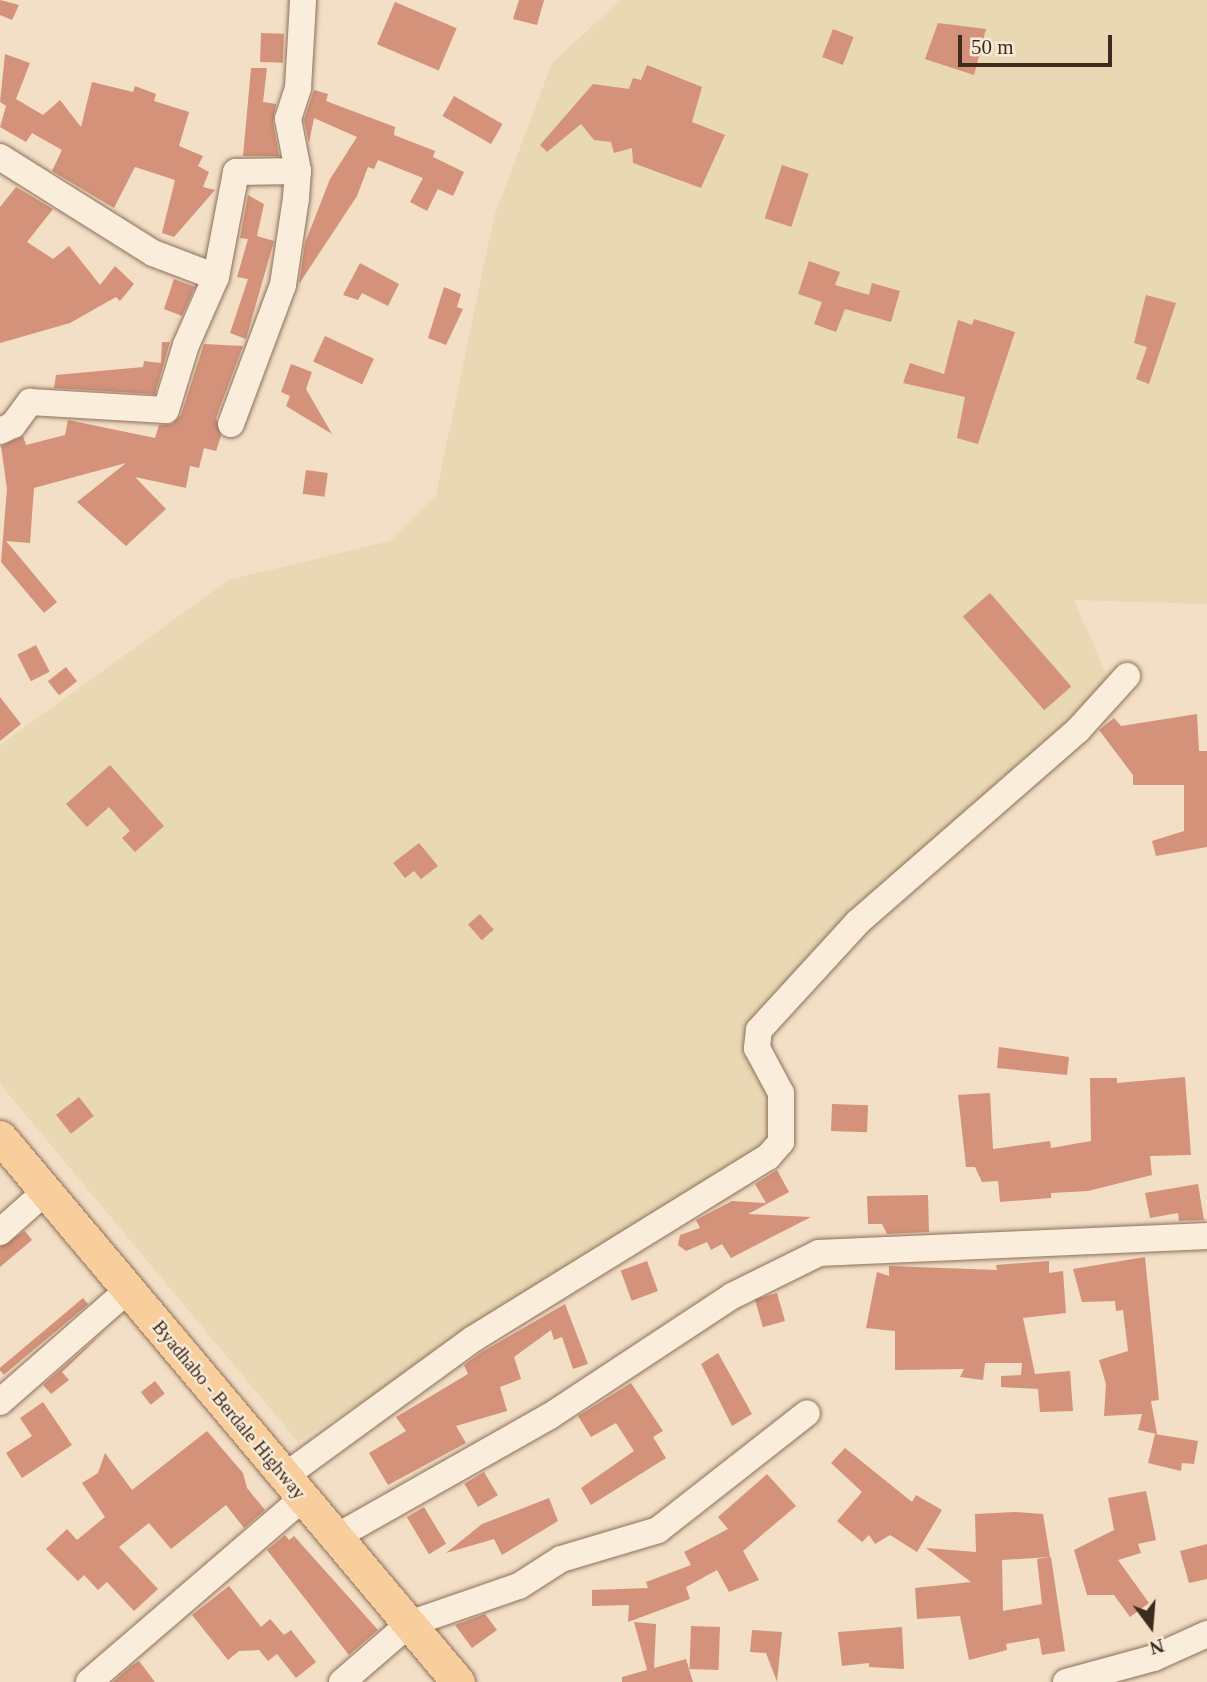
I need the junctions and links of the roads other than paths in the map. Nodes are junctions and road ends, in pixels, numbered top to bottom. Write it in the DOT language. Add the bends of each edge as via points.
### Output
graph roads {
  1 [pos="303,0"];
  2 [pos="0,158"];
  3 [pos="298,171"];
  4 [pos="216,277"];
  5 [pos="231,424"];
  6 [pos="0,431"];
  7 [pos="1127,676"];
  8 [pos="0,1137"];
  9 [pos="46,1191"];
  10 [pos="0,1232"];
  11 [pos="1207,1236"];
  12 [pos="128,1290"];
  13 [pos="0,1402"];
  14 [pos="807,1413"];
  15 [pos="294,1487"];
  16 [pos="336,1537"];
  17 [pos="410,1625"];
  18 [pos="1207,1634"];
  19 [pos="89,1682"];
  20 [pos="342,1682"];
  21 [pos="458,1682"];
  22 [pos="1066,1682"];
  1 -- 3 [label="street" via="298,88 288,119"];
  2 -- 4 [label="street" via="153,253"];
  3 -- 4 [label="street" via="236,172"];
  3 -- 5 [label="street" via="283,285"];
  4 -- 6 [label="street" via="186,345 166,410 30,402 13,425"];
  7 -- 15 [label="street" via="1078,730 858,922 759,1030 757,1048 781,1093 781,1142 768,1157 473,1339"];
  8 -- 9 [label="main road, Byadhabo - Berdale Highway"];
  9 -- 10 [label="street"];
  9 -- 12 [label="main road, Byadhabo - Berdale Highway"];
  11 -- 16 [label="street" via="819,1253 732,1296 550,1416"];
  12 -- 13 [label="street"];
  12 -- 15 [label="main road, Byadhabo - Berdale Highway"];
  14 -- 17 [label="street" via="658,1530 561,1559 519,1586"];
  15 -- 16 [label="main road, Byadhabo - Berdale Highway"];
  15 -- 19 [label="street"];
  16 -- 17 [label="main road, Byadhabo - Berdale Highway"];
  17 -- 20 [label="street"];
  17 -- 21 [label="main road, Byadhabo - Berdale Highway"];
  18 -- 22 [label="street" via="1154,1658"];
}
